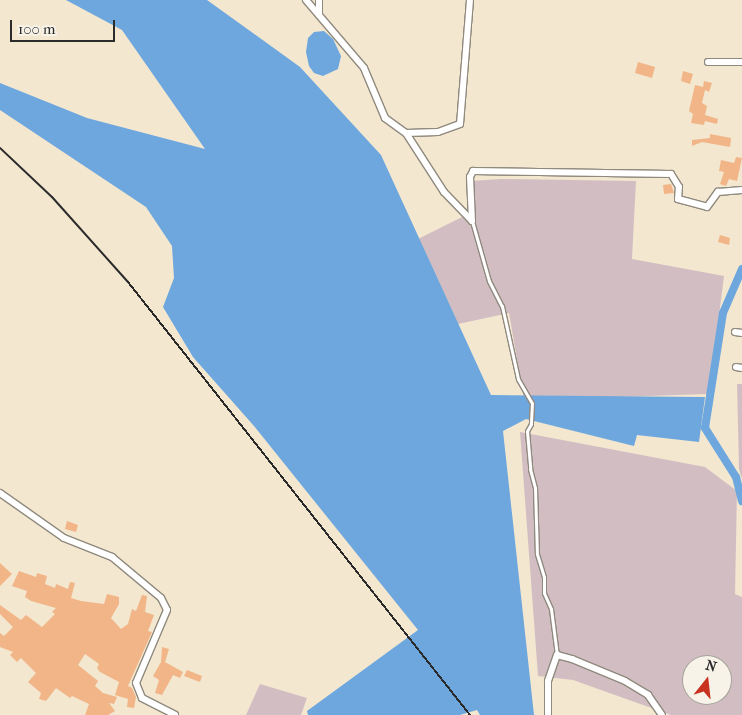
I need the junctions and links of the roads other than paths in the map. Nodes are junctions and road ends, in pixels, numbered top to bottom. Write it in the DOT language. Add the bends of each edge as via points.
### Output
graph roads {
  1 [pos="306,0"];
  2 [pos="319,0"];
  3 [pos="470,0"];
  4 [pos="320,15"];
  5 [pos="708,62"];
  6 [pos="742,62"];
  7 [pos="406,134"];
  8 [pos="742,190"];
  9 [pos="472,221"];
  10 [pos="0,492"];
  11 [pos="557,656"];
  12 [pos="175,715"];
  13 [pos="548,715"];
  14 [pos="662,715"];
  1 -- 4 [label="street"];
  2 -- 4 [label="street"];
  3 -- 7 [label="street" via="460,124 438,132"];
  4 -- 7 [label="street" via="364,68 385,118"];
  5 -- 6 [label="street"];
  7 -- 9 [label="street" via="444,192"];
  8 -- 9 [label="street" via="718,192 707,207 678,199 679,187 671,174 473,171 470,177"];
  9 -- 11 [label="lane" via="489,281 502,306 518,378 532,403 532,424 527,431 535,488 537,554 544,577 544,593 551,609"];
  10 -- 12 [label="street" via="64,538 112,558 160,598 167,610 136,683 142,698"];
  11 -- 13 [label="street" via="548,681"];
  11 -- 14 [label="street" via="572,658 626,681 648,695"];
}
